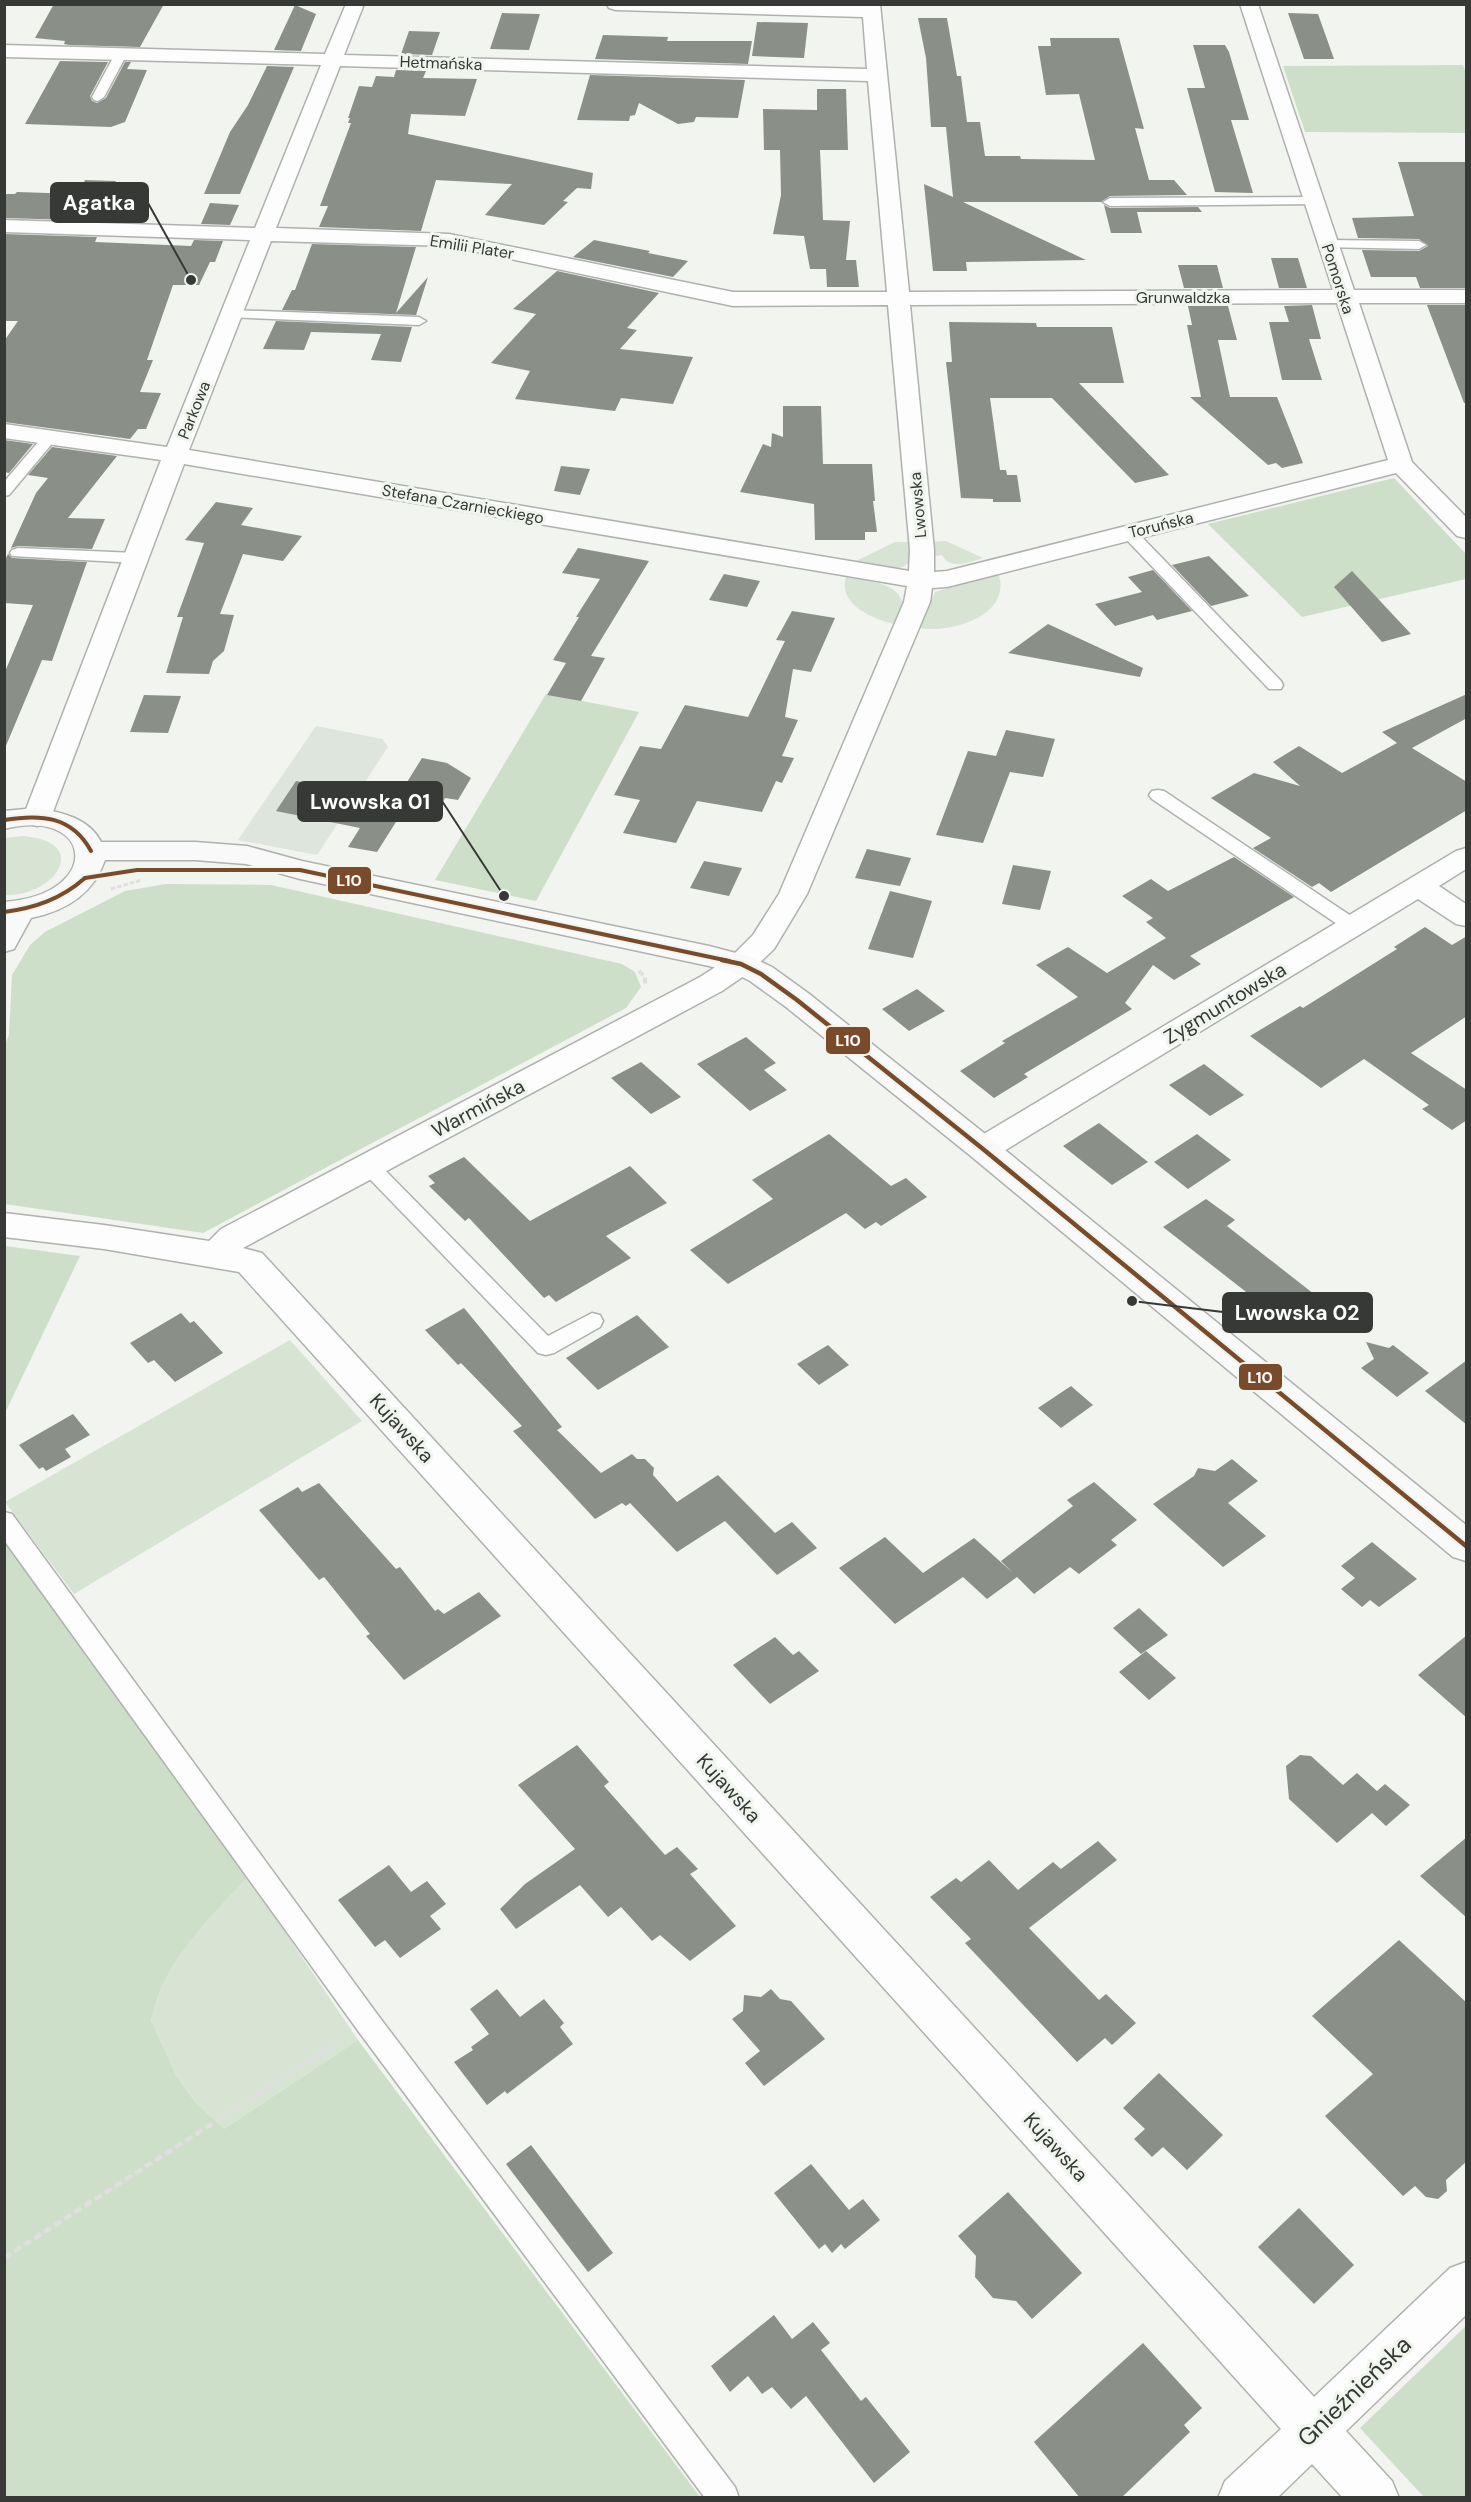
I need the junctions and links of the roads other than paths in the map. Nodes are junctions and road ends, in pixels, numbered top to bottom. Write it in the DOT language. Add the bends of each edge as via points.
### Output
graph roads {
  1 [pos="355,4"];
  2 [pos="616,4"];
  3 [pos="1249,4"];
  4 [pos="871,8"];
  5 [pos="4,51"];
  6 [pos="121,54"];
  7 [pos="334,61"];
  8 [pos="878,75"];
  9 [pos="98,97"];
  10 [pos="1312,201"];
  11 [pos="1110,202"];
  12 [pos="4,226"];
  13 [pos="265,233"];
  14 [pos="1326,244"];
  15 [pos="1419,245"];
  16 [pos="1343,296"];
  17 [pos="1467,296"];
  18 [pos="898,298"];
  19 [pos="232,314"];
  20 [pos="419,321"];
  21 [pos="4,431"];
  22 [pos="50,437"];
  23 [pos="175,455"];
  24 [pos="1401,464"];
  25 [pos="4,492"];
  26 [pos="1467,531"];
  27 [pos="1129,533"];
  28 [pos="18,553"];
  29 [pos="136,558"];
  30 [pos="921,581"];
  31 [pos="1275,685"];
  32 [pos="1158,795"];
  33 [pos="37,817"];
  34 [pos="4,820"];
  35 [pos="1467,857"];
  36 [pos="93,873"];
  37 [pos="1419,886"];
  38 [pos="12,911"];
  39 [pos="1467,917"];
  40 [pos="1353,926"];
  41 [pos="4,942"];
  42 [pos="741,964"];
  43 [pos="984,1149"];
  44 [pos="370,1167"];
  45 [pos="4,1225"];
  46 [pos="219,1255"];
  47 [pos="592,1321"];
  48 [pos="4,1521"];
  49 [pos="1467,1546"];
  50 [pos="1467,2284"];
  51 [pos="1313,2430"];
  52 [pos="724,2498"];
  53 [pos="1242,2498"];
  54 [pos="1375,2498"];
  1 -- 7 [label="street, Parkowa"];
  2 -- 4 [label="street"];
  3 -- 10 [label="street, Pomorska"];
  4 -- 8 [label="street, Lwowska"];
  5 -- 6 [label="street, Hetmańska"];
  6 -- 7 [label="street, Hetmańska"];
  6 -- 9 [label="lane"];
  7 -- 8 [label="street, Hetmańska"];
  7 -- 13 [label="street, Parkowa"];
  8 -- 18 [label="street, Lwowska"];
  10 -- 11 [label="lane"];
  10 -- 14 [label="street, Pomorska"];
  12 -- 13 [label="street, Emilii Plater"];
  13 -- 18 [label="street, Emilii Plater" via="449,240 733,299"];
  13 -- 19 [label="street, Parkowa"];
  14 -- 15 [label="lane"];
  14 -- 16 [label="street, Pomorska"];
  16 -- 17 [label="street, Grunwaldzka"];
  16 -- 18 [label="street, Grunwaldzka"];
  16 -- 24 [label="street, Pomorska"];
  18 -- 30 [label="street, Lwowska" via="922,550"];
  19 -- 20 [label="lane"];
  19 -- 23 [label="street, Parkowa"];
  21 -- 22 [label="street, Stefana Czarnieckiego"];
  22 -- 23 [label="street, Stefana Czarnieckiego"];
  22 -- 25 [label="lane"];
  23 -- 29 [label="street, Parkowa"];
  23 -- 30 [label="street, Stefana Czarnieckiego"];
  24 -- 26 [label="street, Pomorska"];
  24 -- 27 [label="street, Toruńska"];
  27 -- 30 [label="street, Toruńska" via="947,579"];
  27 -- 31 [label="lane"];
  28 -- 29 [label="lane"];
  29 -- 33 [label="street, Parkowa"];
  30 -- 42 [label="street, Lwowska" via="917,602 793,894 764,942"];
  32 -- 40 [label="lane"];
  33 -- 34 [label="street"];
  33 -- 36 [label="street" via="66,823 83,834 89,842"];
  35 -- 37 [label="street, Zygmuntowska"];
  36 -- 38 [label="street" via="51,903"];
  36 -- 42 [label="street" via="300,870"];
  37 -- 39 [label="street"];
  37 -- 40 [label="street, Zygmuntowska"];
  38 -- 41 [label="street"];
  40 -- 43 [label="street, Zygmuntowska"];
  42 -- 43 [label="street" via="797,1000"];
  42 -- 44 [label="street, Warmińska" via="711,984"];
  43 -- 49 [label="street"];
  44 -- 46 [label="street, Warmińska" via="233,1238"];
  44 -- 47 [label="lane" via="546,1347"];
  45 -- 46 [label="street, Kujawska"];
  46 -- 51 [label="street, Kujawska" via="247,1260 255,1267"];
  48 -- 52 [label="lane" via="368,2023"];
  50 -- 51 [label="street, Gnieźnieńska"];
  51 -- 53 [label="street, Gnieźnieńska"];
  51 -- 54 [label="street, Kujawska"];
}
